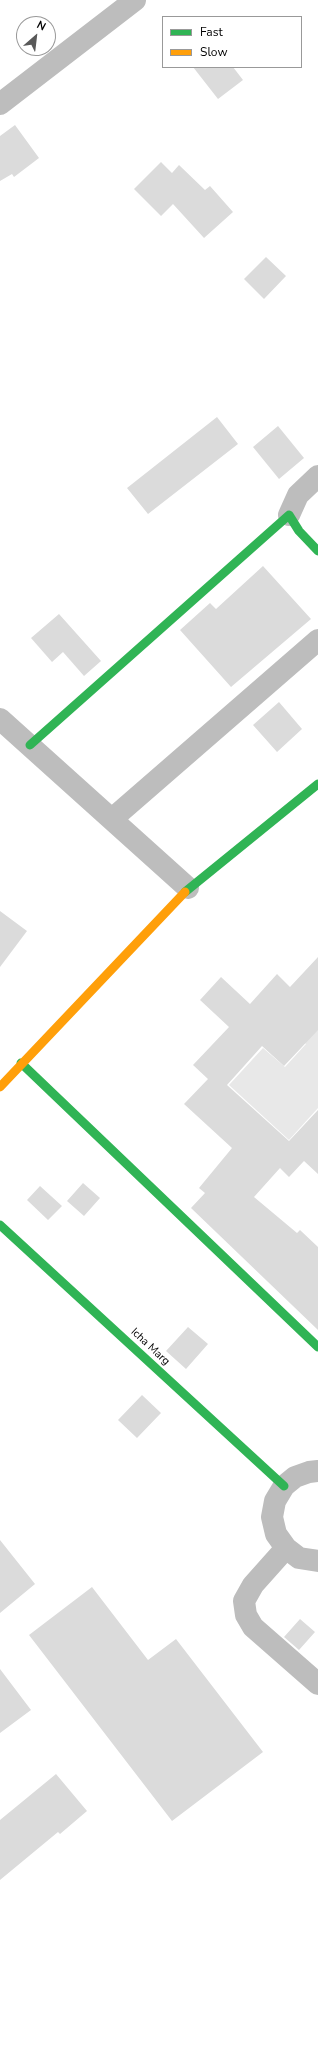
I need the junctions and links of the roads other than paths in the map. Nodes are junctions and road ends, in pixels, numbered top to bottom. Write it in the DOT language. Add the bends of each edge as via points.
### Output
graph roads {
  1 [pos="134,0"];
  2 [pos="0,104"];
  3 [pos="318,476"];
  4 [pos="289,515"];
  5 [pos="318,552"];
  6 [pos="318,640"];
  7 [pos="0,719"];
  8 [pos="30,745"];
  9 [pos="318,784"];
  10 [pos="112,818"];
  11 [pos="188,888"];
  12 [pos="20,1063"];
  13 [pos="0,1087"];
  14 [pos="0,1225"];
  15 [pos="318,1347"];
  16 [pos="318,1471"];
  17 [pos="284,1486"];
  18 [pos="286,1548"];
  19 [pos="318,1561"];
  20 [pos="318,1684"];
  1 -- 2 [label="street"];
  3 -- 4 [label="street" via="298,495"];
  4 -- 5 [label="street"];
  4 -- 8 [label="street"];
  6 -- 10 [label="street"];
  7 -- 8 [label="street"];
  8 -- 10 [label="street"];
  9 -- 11 [label="street"];
  10 -- 11 [label="street"];
  11 -- 12 [label="street"];
  12 -- 13 [label="street"];
  12 -- 15 [label="street"];
  14 -- 17 [label="street, Icha Marg"];
  16 -- 17 [label="street" via="295,1477"];
  17 -- 18 [label="street" via="275,1501 272,1517 276,1534"];
  18 -- 19 [label="street" via="299,1558"];
  18 -- 20 [label="street" via="253,1585 244,1601 246,1615 253,1627"];
}
